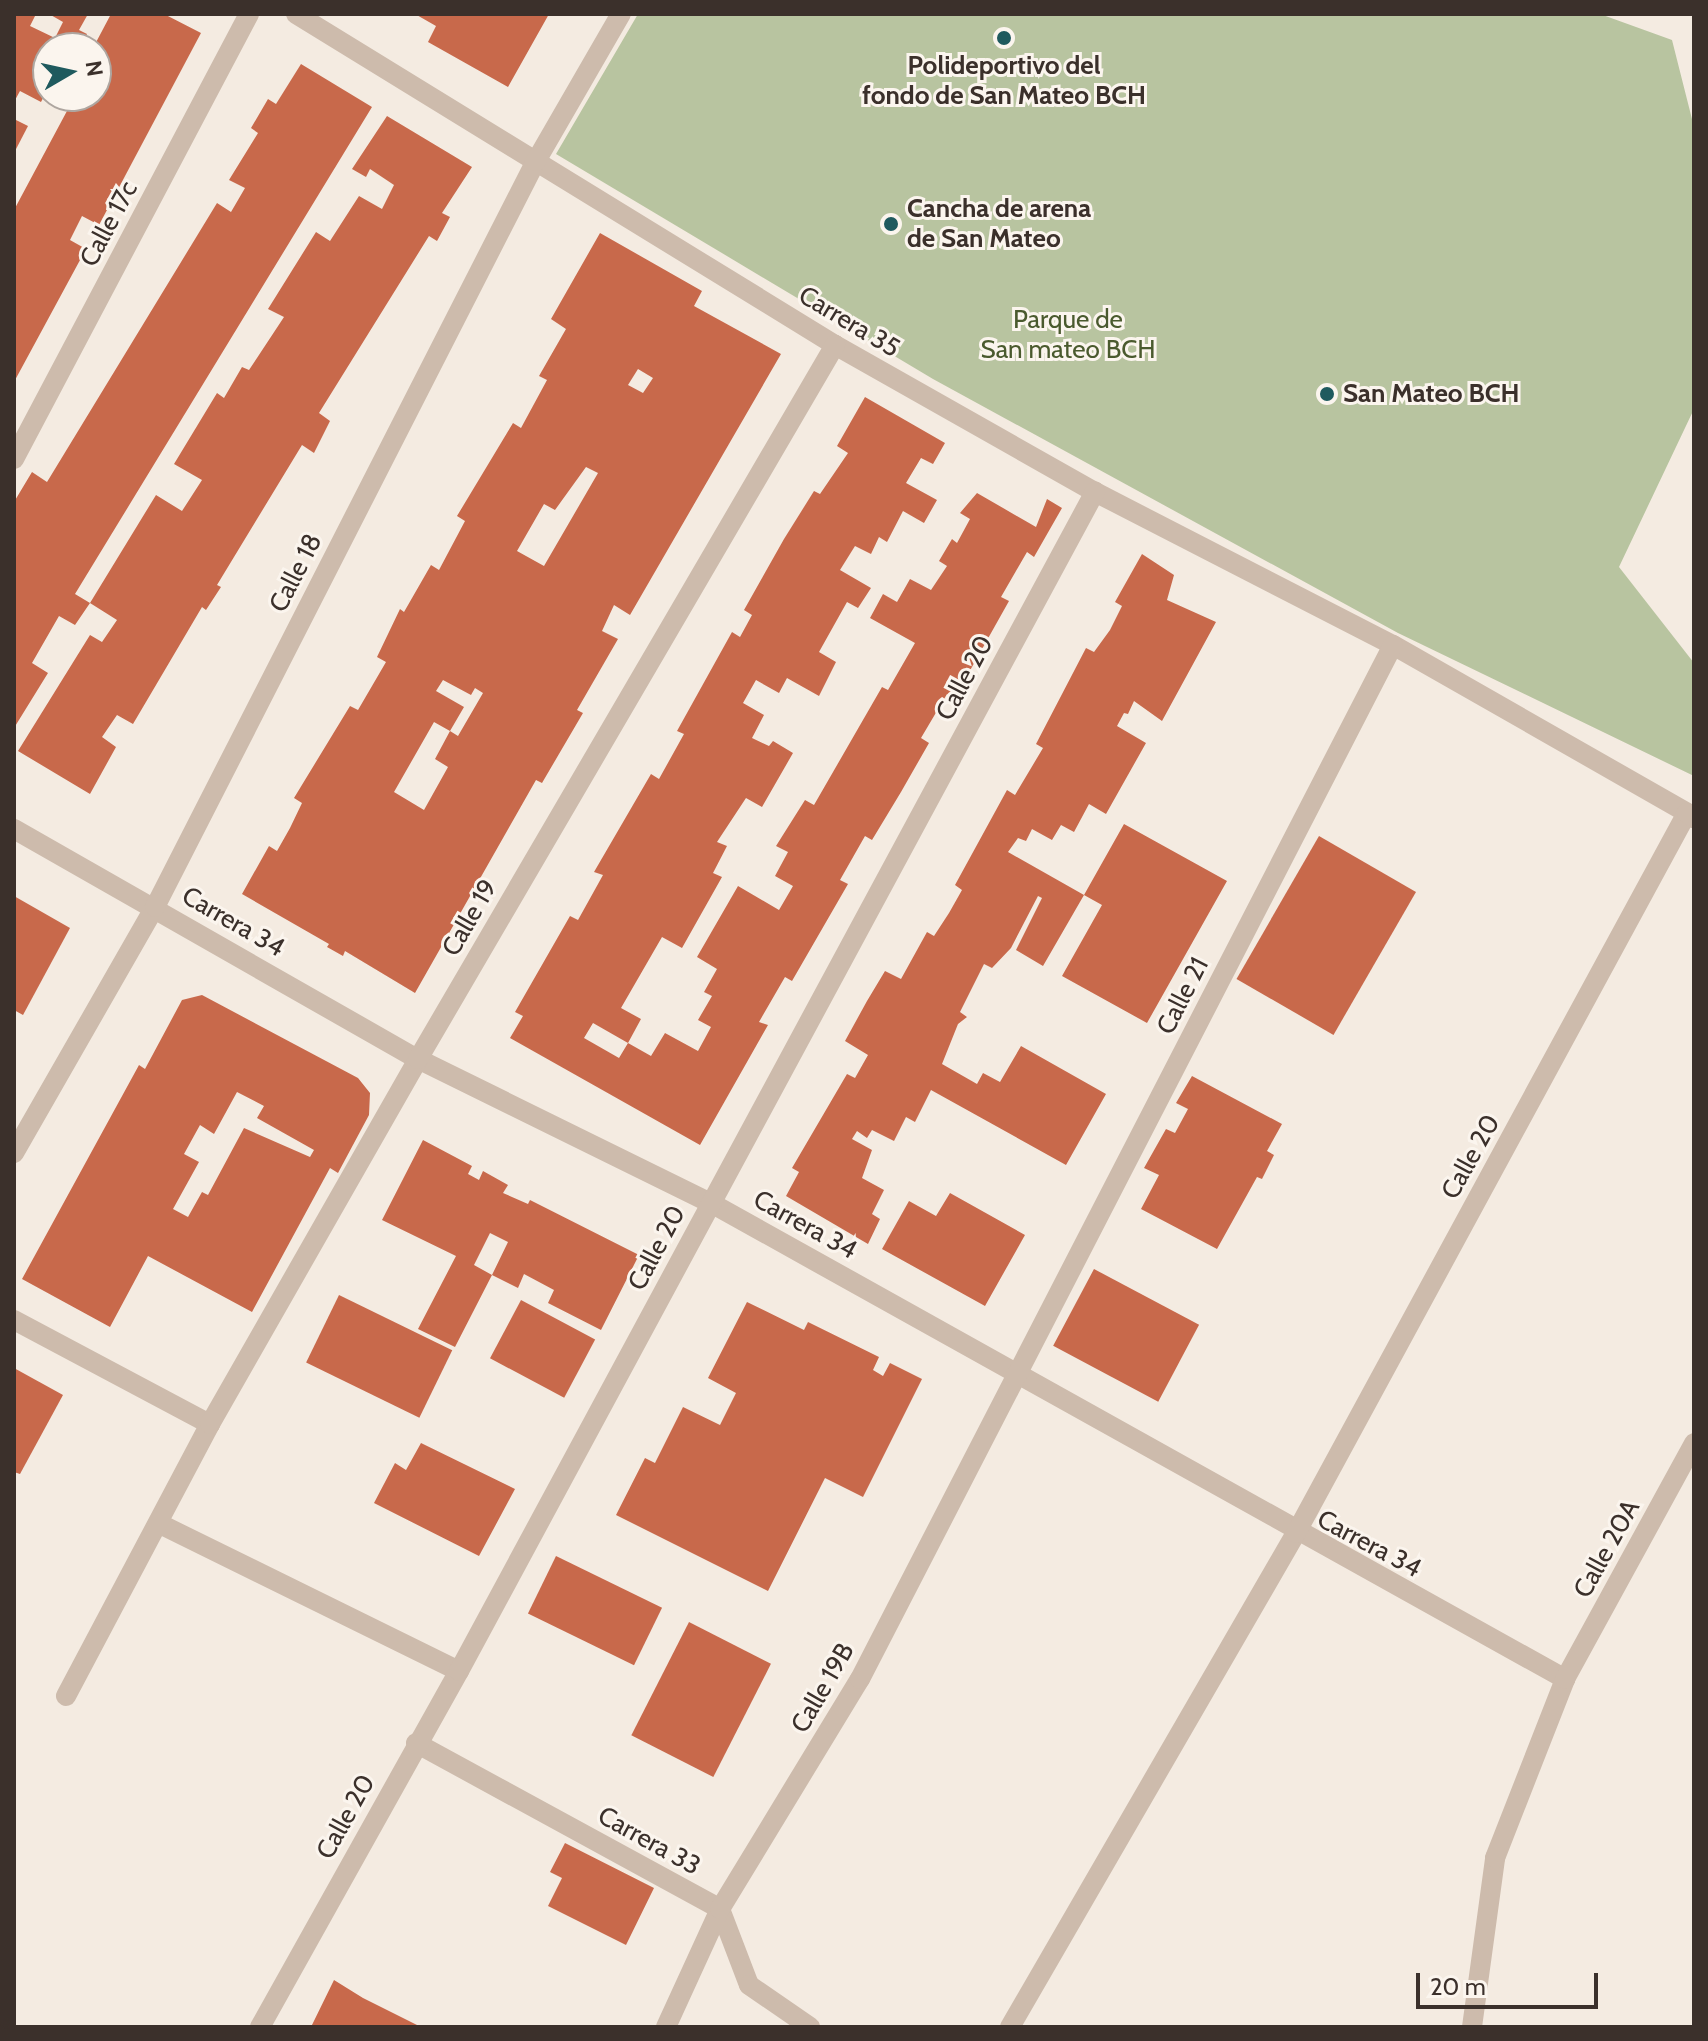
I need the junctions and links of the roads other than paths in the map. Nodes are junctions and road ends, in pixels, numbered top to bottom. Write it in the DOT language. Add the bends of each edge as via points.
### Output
graph roads {
  1 [pos="249,14"];
  2 [pos="296,14"];
  3 [pos="621,14"];
  4 [pos="536,161"];
  5 [pos="835,345"];
  6 [pos="14,459"];
  7 [pos="1095,492"];
  8 [pos="1393,645"];
  9 [pos="1690,816"];
  10 [pos="14,829"];
  11 [pos="155,907"];
  12 [pos="418,1059"];
  13 [pos="14,1153"];
  14 [pos="711,1203"];
  15 [pos="14,1320"];
  16 [pos="1018,1372"];
  17 [pos="210,1424"];
  18 [pos="1694,1443"];
  19 [pos="160,1524"];
  20 [pos="1296,1533"];
  21 [pos="459,1671"];
  22 [pos="1565,1679"];
  23 [pos="66,1696"];
  24 [pos="416,1743"];
  25 [pos="720,1909"];
  26 [pos="260,2027"];
  27 [pos="666,2027"];
  28 [pos="810,2027"];
  29 [pos="1010,2027"];
  30 [pos="1472,2027"];
  1 -- 6 [label="street, Calle 17c"];
  2 -- 4 [label="street, Carrera 35"];
  3 -- 4 [label="street, Calle 18"];
  4 -- 5 [label="street, Carrera 35"];
  4 -- 11 [label="street, Calle 18"];
  5 -- 7 [label="street, Carrera 35"];
  5 -- 12 [label="street, Calle 19"];
  7 -- 8 [label="street, Carrera 35"];
  7 -- 14 [label="street, Calle 20"];
  8 -- 9 [label="street, Carrera 35"];
  8 -- 16 [label="street, Calle 21"];
  9 -- 20 [label="street, Calle 20"];
  10 -- 11 [label="street, Carrera 34"];
  11 -- 12 [label="street, Carrera 34"];
  11 -- 13 [label="street, Calle 18"];
  12 -- 14 [label="street, Carrera 34"];
  12 -- 17 [label="street, Calle 19"];
  14 -- 16 [label="street, Carrera 34"];
  14 -- 21 [label="street, Calle 20"];
  15 -- 17 [label="street"];
  16 -- 20 [label="street, Carrera 34"];
  16 -- 25 [label="street, Calle 19B" via="860,1679"];
  17 -- 19 [label="street, Calle 19"];
  18 -- 22 [label="street, Calle 20A"];
  19 -- 21 [label="street"];
  19 -- 23 [label="street, Calle 19"];
  20 -- 22 [label="street, Carrera 34"];
  20 -- 29 [label="street, Calle 20"];
  21 -- 24 [label="street, Calle 20"];
  22 -- 30 [label="street, Calle 20A" via="1495,1858"];
  24 -- 25 [label="street, Carrera 33"];
  24 -- 26 [label="street, Calle 20"];
  25 -- 27 [label="street, Calle 19B"];
  25 -- 28 [label="street" via="749,1985"];
}
